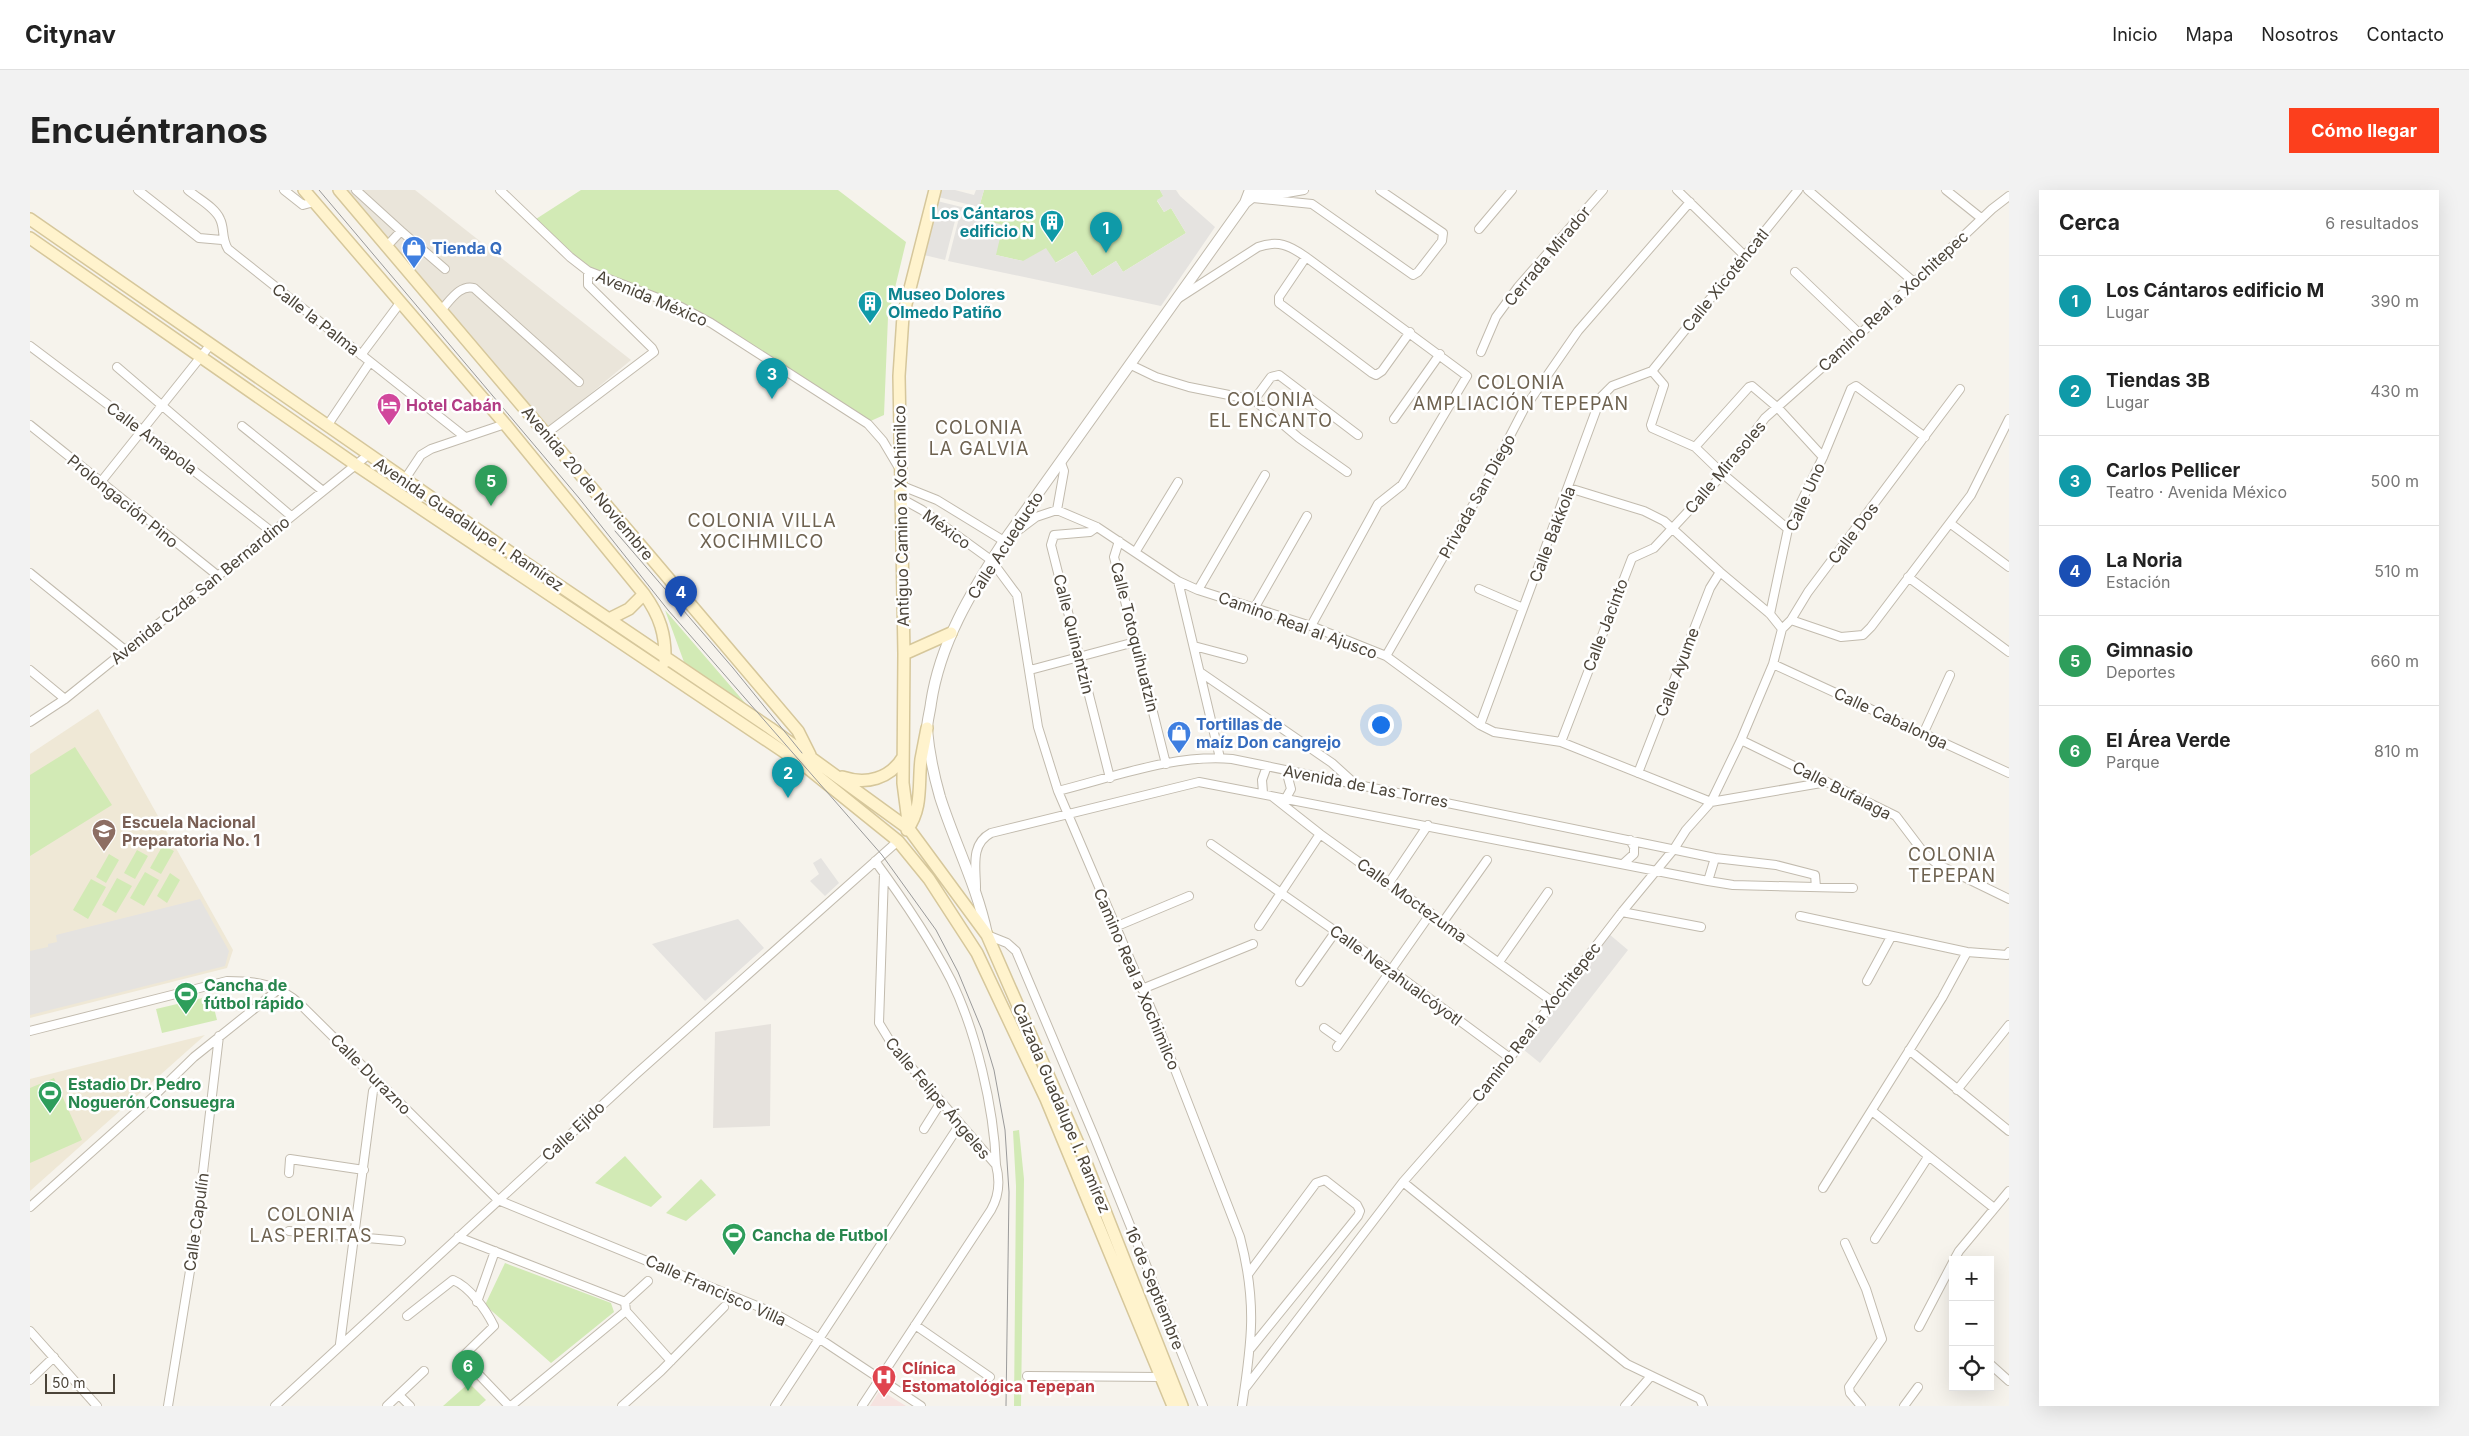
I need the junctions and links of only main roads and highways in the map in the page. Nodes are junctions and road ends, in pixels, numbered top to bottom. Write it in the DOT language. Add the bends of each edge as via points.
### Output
graph roads {
  1 [pos="304,190"];
  2 [pos="339,190"];
  3 [pos="935,190"];
  4 [pos="30,219"];
  5 [pos="30,238"];
  6 [pos="644,594"];
  7 [pos="609,619"];
  8 [pos="951,633"];
  9 [pos="904,654"];
  10 [pos="665,657"];
  11 [pos="664,671"];
  12 [pos="927,728"];
  13 [pos="811,757"];
  14 [pos="903,757"];
  15 [pos="837,775"];
  16 [pos="908,829"];
  17 [pos="898,841"];
  18 [pos="1172,1406"];
  19 [pos="1182,1406"];
  1 -- 6 [label="main road, Avenida 20 de Noviembre" via="505,424"];
  2 -- 13 [label="main road, Avenida 20 de Noviembre" via="798,731"];
  3 -- 9 [label="main road, Antiguo Camino a Xochimilco" via="903,316 899,376"];
  4 -- 7 [label="main road, Avenida Guadalupe I. Ramírez"];
  5 -- 11 [label="main road, Avenida Guadalupe I. Ramírez" via="356,465"];
  6 -- 7 [label="main road" via="629,609"];
  6 -- 10 [label="main road, Avenida 20 de Noviembre" via="663,631"];
  7 -- 10 [label="main road, Avenida Guadalupe I. Ramírez"];
  8 -- 9 [label="main road"];
  9 -- 14 [label="main road, Antiguo Camino a Xochimilco"];
  10 -- 11 [label="main road, Avenida 20 de Noviembre"];
  10 -- 13 [label="main road, Avenida Guadalupe I. Ramírez"];
  11 -- 17 [label="main road, Avenida Guadalupe I. Ramírez" via="822,778"];
  12 -- 16 [label="main road" via="921,760 919,805"];
  13 -- 15 [label="main road, Avenida Guadalupe I. Ramírez"];
  14 -- 15 [label="main road" via="896,768 867,781"];
  14 -- 16 [label="main road, Antiguo Camino a Xochimilco"];
  15 -- 16 [label="main road, Avenida Guadalupe I. Ramírez"];
  16 -- 17 [label="main road"];
  16 -- 19 [label="main road, Calzada Guadalupe I. Ramírez" via="987,935 1082,1150"];
  17 -- 18 [label="main road, Calzada Guadalupe I. Ramírez" via="934,886 976,954 1046,1099"];
}
